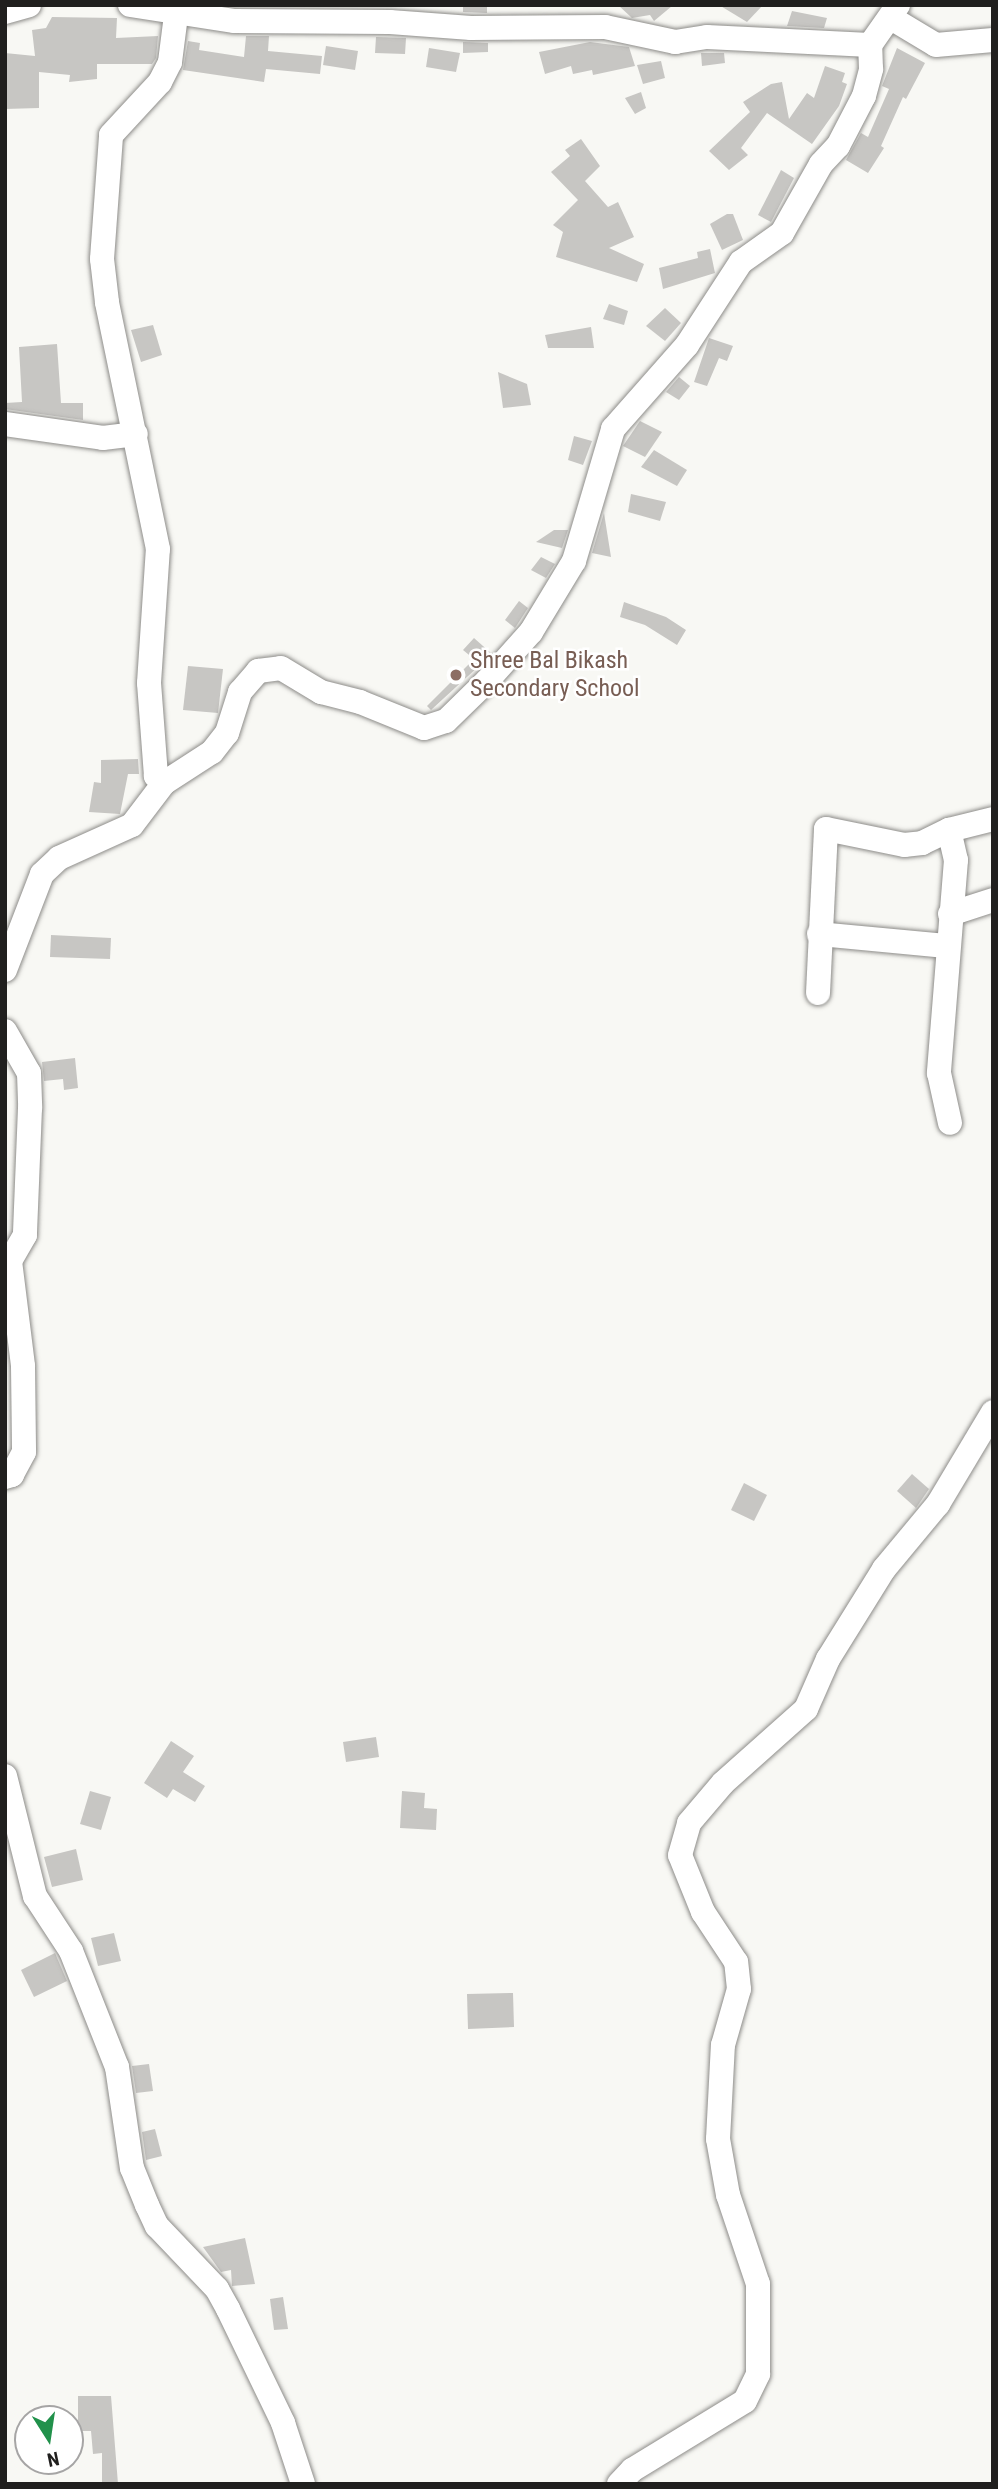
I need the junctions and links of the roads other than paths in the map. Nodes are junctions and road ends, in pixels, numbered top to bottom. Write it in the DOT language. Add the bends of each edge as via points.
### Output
graph roads {
  1 [pos="29,5"];
  2 [pos="130,5"];
  3 [pos="168,10"];
  4 [pos="5,12"];
  5 [pos="895,12"];
  6 [pos="993,40"];
  7 [pos="870,45"];
  8 [pos="5,424"];
  9 [pos="136,434"];
  10 [pos="164,783"];
  11 [pos="993,819"];
  12 [pos="949,830"];
  13 [pos="993,900"];
  14 [pos="950,914"];
  15 [pos="819,934"];
  16 [pos="947,946"];
  17 [pos="5,970"];
  18 [pos="818,993"];
  19 [pos="5,1031"];
  20 [pos="950,1123"];
  21 [pos="993,1412"];
  22 [pos="5,1477"];
  23 [pos="5,1776"];
  24 [pos="303,2484"];
  25 [pos="619,2484"];
  1 -- 4 [label="street"];
  2 -- 3 [label="street"];
  3 -- 7 [label="street" via="235,21 605,27 675,41 707,37"];
  3 -- 9 [label="street" via="170,62 160,82 111,135 103,214 107,302"];
  5 -- 6 [label="street" via="936,45"];
  5 -- 7 [label="street"];
  7 -- 10 [label="street" via="871,69 864,96 838,146 821,164 782,233 741,262 687,345 613,429 574,561 531,632 487,681 446,721 424,728 321,692 281,668 258,671 240,692 221,744"];
  8 -- 9 [label="street" via="103,438"];
  9 -- 10 [label="street" via="158,549 149,683 156,776"];
  10 -- 17 [label="street" via="132,825 75,849 42,874"];
  11 -- 12 [label="street"];
  12 -- 14 [label="street" via="956,860"];
  12 -- 15 [label="street" via="922,843 904,845 826,830"];
  13 -- 14 [label="street"];
  14 -- 16 [label="street"];
  15 -- 16 [label="street"];
  15 -- 18 [label="street"];
  16 -- 20 [label="street" via="939,1073"];
  19 -- 22 [label="street" via="29,1073 30,1108 25,1235 10,1261 23,1366 24,1452 12,1475"];
  21 -- 25 [label="street" via="938,1504 884,1569 828,1659 806,1709 723,1783 689,1823 680,1855 704,1912 736,1962 739,1989 723,2045 718,2139 728,2195 758,2284 758,2374 745,2401 632,2470"];
  23 -- 24 [label="street" via="35,1896 71,1951 117,2067 132,2168 147,2205 157,2226 217,2290 228,2309 283,2423"];
}
